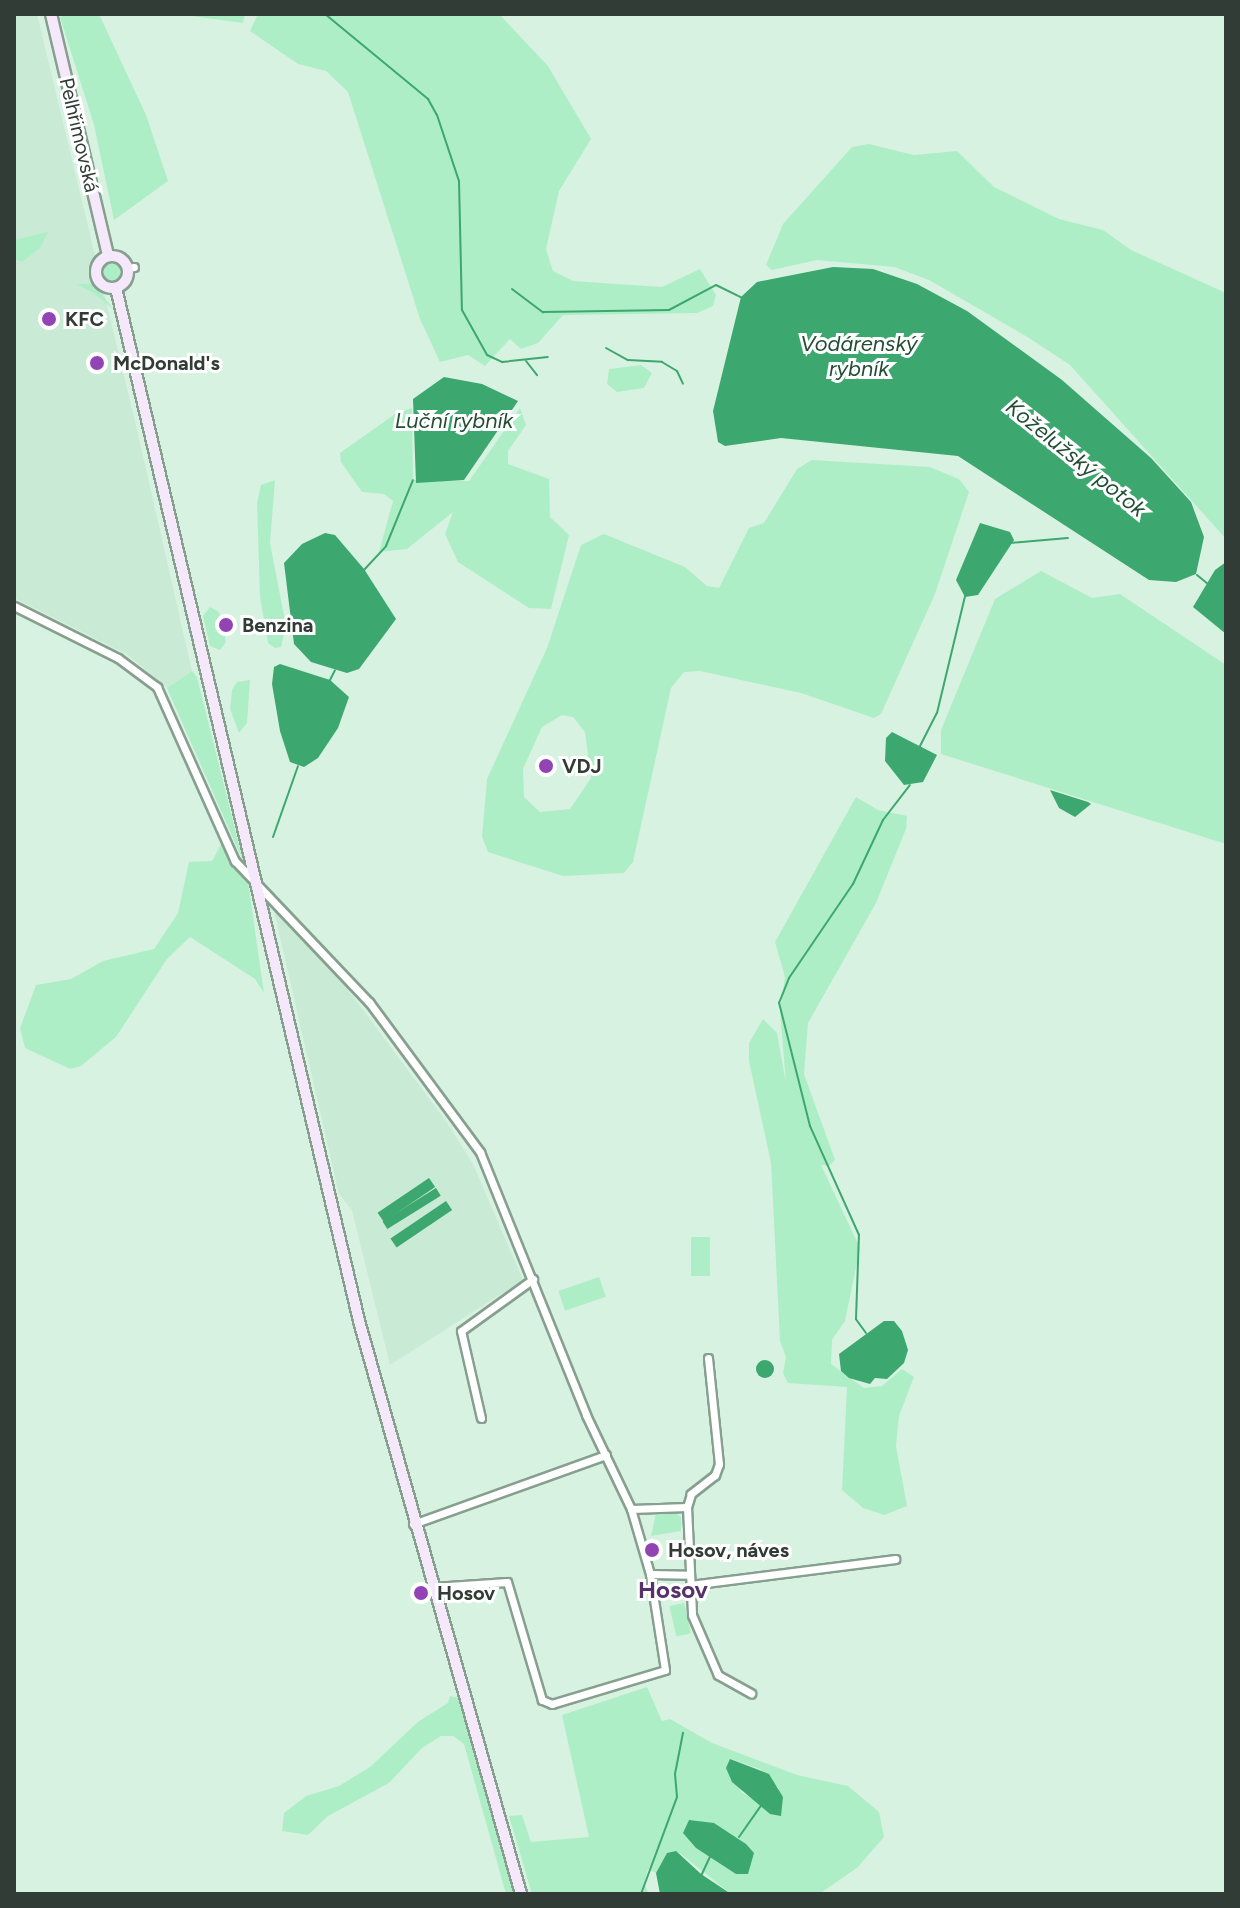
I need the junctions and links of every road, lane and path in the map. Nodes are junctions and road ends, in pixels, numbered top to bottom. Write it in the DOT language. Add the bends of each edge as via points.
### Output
graph roads {
  1 [pos="51,14"];
  2 [pos="108,256"];
  3 [pos="116,288"];
  4 [pos="14,606"];
  5 [pos="257,886"];
  6 [pos="533,1279"];
  7 [pos="708,1358"];
  8 [pos="481,1418"];
  9 [pos="606,1455"];
  10 [pos="687,1507"];
  11 [pos="631,1509"];
  12 [pos="413,1524"];
  13 [pos="895,1559"];
  14 [pos="650,1574"];
  15 [pos="689,1575"];
  16 [pos="690,1585"];
  17 [pos="433,1587"];
  18 [pos="751,1693"];
  19 [pos="521,1894"];
  1 -- 2 [label="main road, Pelhřimovská"];
  2 -- 3 [label="main road" via="97,264 96,278"];
  2 -- 3 [label="main road" via="131,268"];
  3 -- 5 [label="main road"];
  4 -- 5 [label="street" via="138,670 157,687 235,861"];
  5 -- 6 [label="street" via="369,1002 480,1152"];
  5 -- 12 [label="main road" via="359,1321"];
  6 -- 8 [label="street" via="461,1331"];
  6 -- 9 [label="street"];
  7 -- 10 [label="street" via="719,1464 715,1475 691,1494"];
  9 -- 11 [label="street"];
  9 -- 12 [label="street"];
  10 -- 11 [label="street"];
  10 -- 15 [label="street"];
  11 -- 14 [label="street"];
  12 -- 17 [label="main road"];
  13 -- 16 [label="street"];
  14 -- 15 [label="street"];
  14 -- 17 [label="street" via="665,1670 552,1704 542,1700 507,1582"];
  15 -- 16 [label="street"];
  16 -- 18 [label="street" via="692,1615 706,1655 729,1685"];
  17 -- 19 [label="main road"];
}
